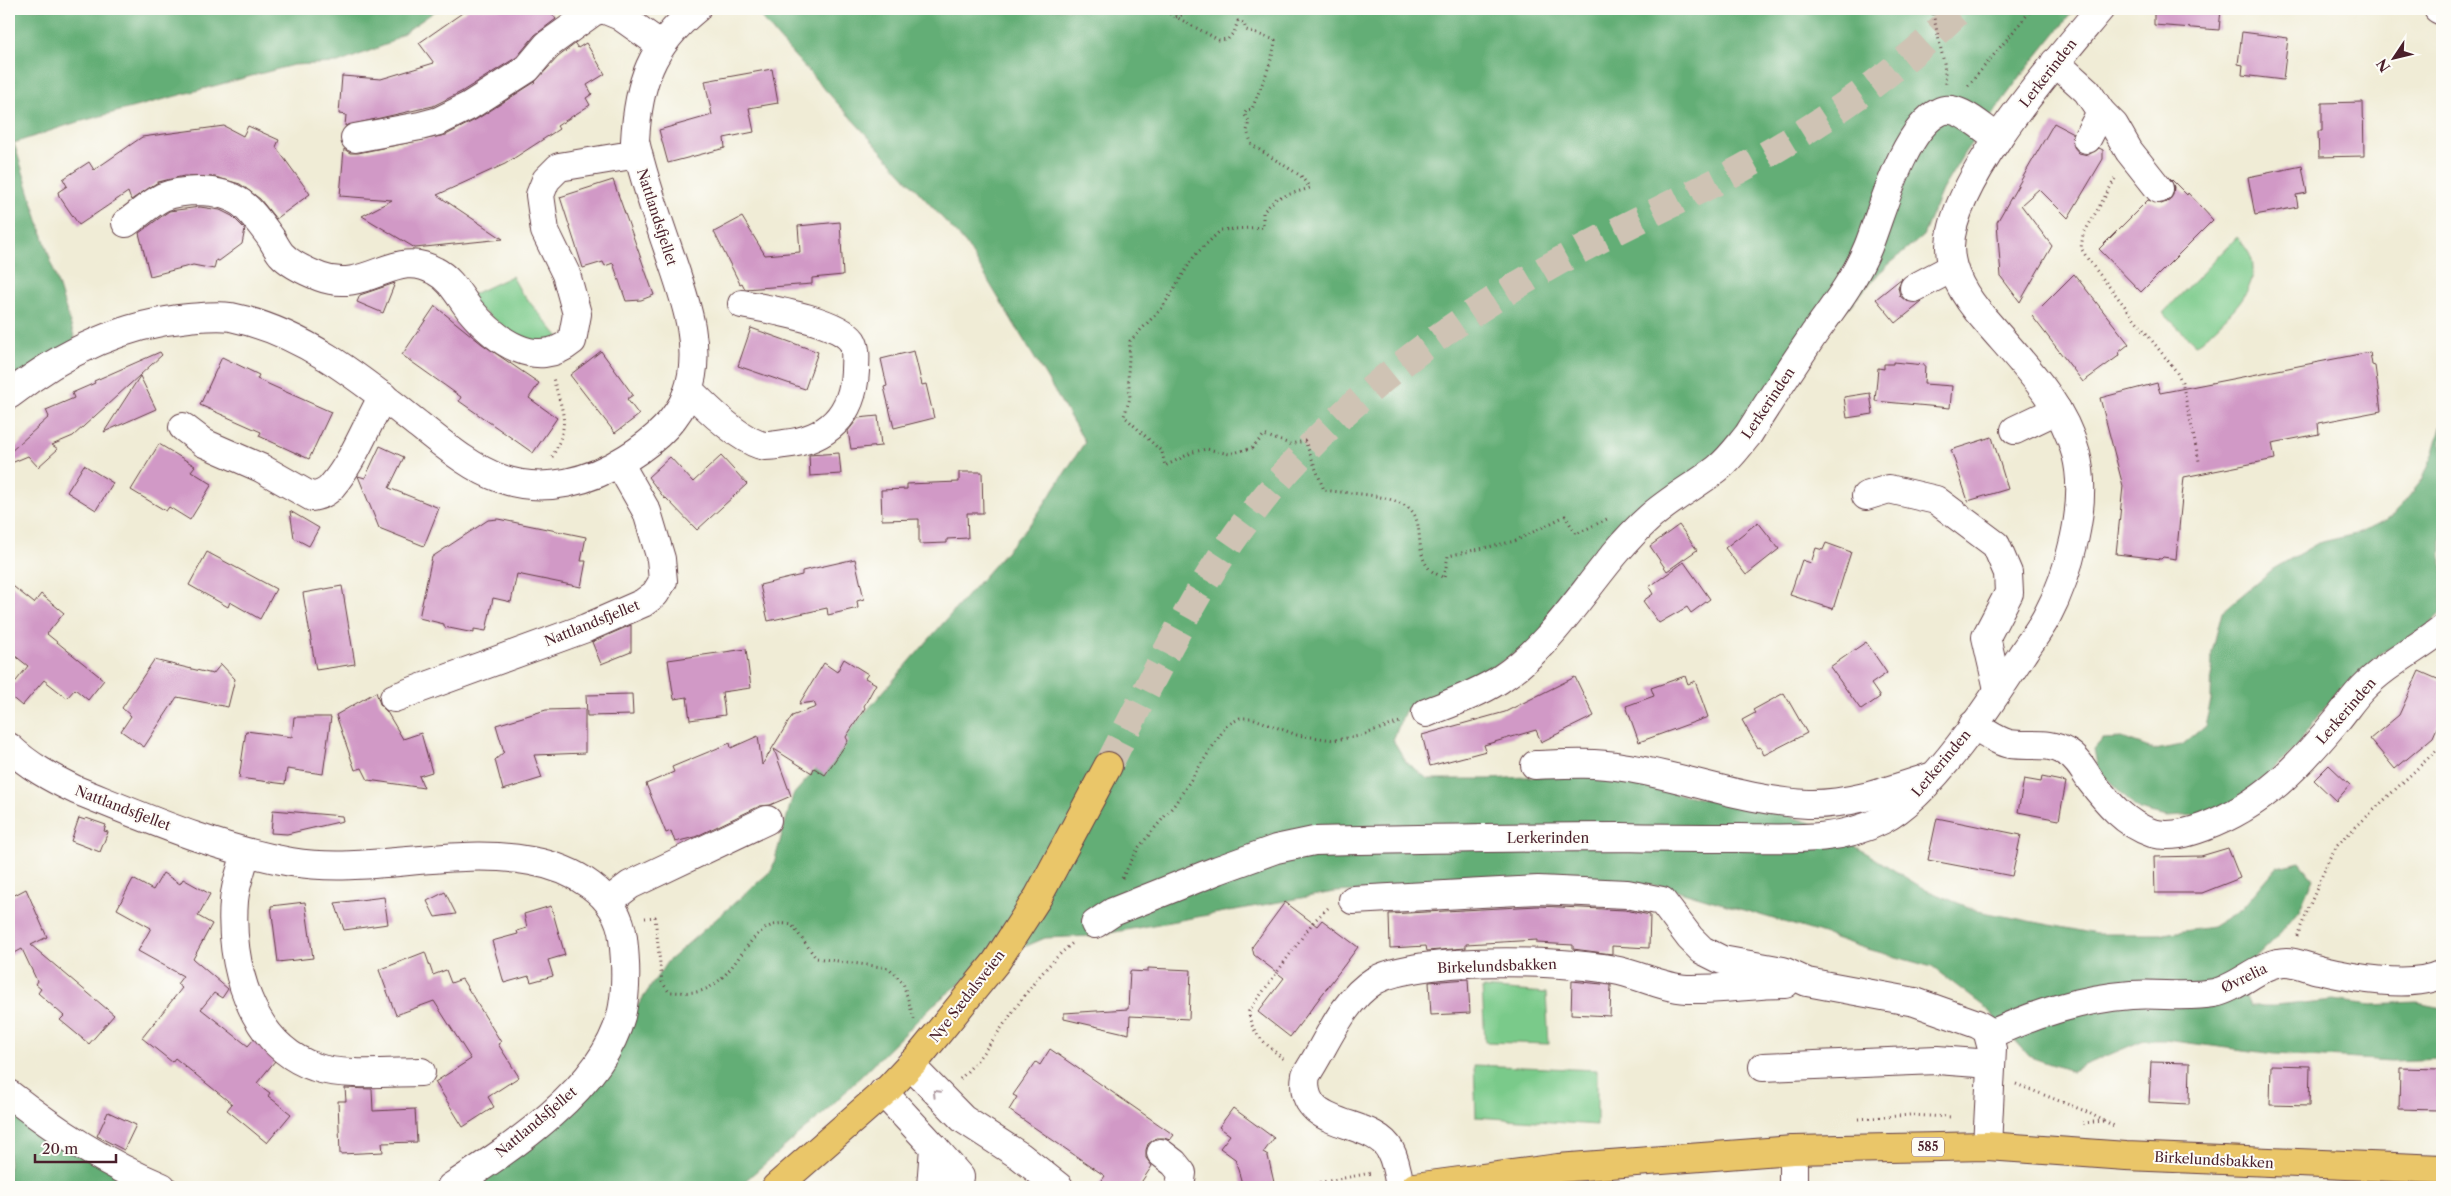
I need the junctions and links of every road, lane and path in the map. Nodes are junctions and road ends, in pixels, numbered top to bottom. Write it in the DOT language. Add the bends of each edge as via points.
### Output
graph roads {
  1 [pos="603,9"];
  2 [pos="696,9"];
  3 [pos="1161,9"];
  4 [pos="1198,9"];
  5 [pos="1932,9"];
  6 [pos="2032,9"];
  7 [pos="2100,9"];
  8 [pos="2438,9"];
  9 [pos="2442,11"];
  10 [pos="1176,17"];
  11 [pos="661,44"];
  12 [pos="2055,62"];
  13 [pos="1948,109"];
  14 [pos="2101,112"];
  15 [pos="355,138"];
  16 [pos="1998,138"];
  17 [pos="2087,139"];
  18 [pos="2129,151"];
  19 [pos="638,154"];
  20 [pos="2160,188"];
  21 [pos="126,223"];
  22 [pos="1952,268"];
  23 [pos="1914,288"];
  24 [pos="742,304"];
  25 [pos="546,353"];
  26 [pos="9,395"];
  27 [pos="383,396"];
  28 [pos="686,396"];
  29 [pos="2056,410"];
  30 [pos="183,427"];
  31 [pos="2015,430"];
  32 [pos="2199,461"];
  33 [pos="619,463"];
  34 [pos="547,486"];
  35 [pos="1866,496"];
  36 [pos="1649,518"];
  37 [pos="2442,629"];
  38 [pos="1998,689"];
  39 [pos="394,698"];
  40 [pos="1426,713"];
  41 [pos="1973,725"];
  42 [pos="2442,745"];
  43 [pos="9,747"];
  44 [pos="1535,765"];
  45 [pos="1108,766"];
  46 [pos="1933,776"];
  47 [pos="767,820"];
  48 [pos="2442,826"];
  49 [pos="2442,851"];
  50 [pos="246,853"];
  51 [pos="1352,900"];
  52 [pos="609,901"];
  53 [pos="648,917"];
  54 [pos="1104,918"];
  55 [pos="2285,962"];
  56 [pos="2442,974"];
  57 [pos="1808,982"];
  58 [pos="1990,1036"];
  59 [pos="916,1059"];
  60 [pos="1763,1067"];
  61 [pos="1990,1069"];
  62 [pos="421,1072"];
  63 [pos="1306,1075"];
  64 [pos="959,1079"];
  65 [pos="884,1092"];
  66 [pos="9,1094"];
  67 [pos="2118,1127"];
  68 [pos="1987,1146"];
  69 [pos="934,1147"];
  70 [pos="1793,1150"];
  71 [pos="1161,1153"];
  72 [pos="2442,1169"];
  73 [pos="960,1177"];
  74 [pos="162,1187"];
  75 [pos="451,1187"];
  76 [pos="776,1187"];
  77 [pos="932,1187"];
  78 [pos="1058,1187"];
  79 [pos="1180,1187"];
  80 [pos="1400,1187"];
  81 [pos="1415,1187"];
  82 [pos="1794,1187"];
  1 -- 11 [label="street" via="620,16"];
  1 -- 15 [label="street" via="593,12 547,45 527,69 469,106 439,121"];
  2 -- 11 [label="street, Nattlandsfjellet"];
  3 -- 10 [label="path"];
  4 -- 10 [label="path"];
  5 -- 13 [label="path" via="1944,63"];
  6 -- 13 [label="path"];
  7 -- 12 [label="street, Lerkerinden"];
  8 -- 9 [label="street"];
  10 -- 36 [label="path" via="1219,40 1228,39 1238,21 1244,23 1246,30 1276,40 1274,55 1252,109 1244,114 1249,121 1247,131 1252,145 1301,176 1310,188 1277,198 1263,212 1263,227 1220,230 1195,255 1162,308 1130,341 1130,398 1124,416 1162,452 1165,466 1207,449 1229,454 1252,448 1264,435 1290,444 1305,441 1324,490 1385,498 1406,505 1418,519 1420,553 1429,569 1444,578 1448,556 1515,541 1565,516 1576,534 1620,513"];
  11 -- 19 [label="street, Nattlandsfjellet" via="639,100 635,141"];
  12 -- 14 [label="street" via="2086,92"];
  12 -- 16 [label="street, Lerkerinden"];
  13 -- 16 [label="street" via="1957,111"];
  13 -- 36 [label="street, Lerkerinden" via="1939,112 1915,134 1856,272 1748,435 1718,469"];
  14 -- 17 [label="street"];
  14 -- 18 [label="street" via="2114,125"];
  16 -- 22 [label="street, Lerkerinden" via="1954,218 1950,246"];
  18 -- 20 [label="street"];
  18 -- 32 [label="path" via="2083,235 2081,248 2182,382"];
  19 -- 25 [label="street, Nattlandsfjellet" via="559,167 546,180 540,195 543,220 569,282 577,314 572,341 564,348"];
  19 -- 28 [label="street, Nattlandsfjellet" via="689,318 693,357"];
  21 -- 25 [label="street, Nattlandsfjellet" via="164,196 218,191 237,198 288,260 320,277 337,281 357,280 398,264 424,264 444,276 471,312 501,339 529,354"];
  22 -- 23 [label="street"];
  22 -- 29 [label="street, Lerkerinden" via="1970,300 2019,357"];
  24 -- 28 [label="street" via="790,313 836,330 852,341 854,379 847,408 824,433 795,443 766,446 740,433 692,393"];
  25 -- 34 [label="path" via="565,420 561,439 544,470"];
  26 -- 27 [label="street, Nattlandsfjellet" via="49,366 99,340 159,322 228,317 291,336"];
  27 -- 30 [label="street" via="332,487 322,495 312,497 261,468 204,443"];
  27 -- 34 [label="street, Nattlandsfjellet" via="485,472 504,480"];
  28 -- 33 [label="street, Nattlandsfjellet" via="668,424 653,439"];
  29 -- 31 [label="street"];
  29 -- 38 [label="street, Lerkerinden" via="2069,433 2077,458 2079,501 2074,540 2065,574 2046,617"];
  33 -- 34 [label="street, Nattlandsfjellet" via="590,477"];
  33 -- 39 [label="street, Nattlandsfjellet" via="647,512 661,559 663,581 655,594 643,603 586,628"];
  35 -- 38 [label="street" via="1889,489 1936,500 1996,545 2008,573 2009,593 1986,638"];
  36 -- 40 [label="street, Lerkerinden" via="1527,658 1499,680"];
  37 -- 41 [label="street, Lerkerinden" via="2363,688 2281,782 2222,820 2178,834 2153,833 2133,824 2104,799 2076,760 2066,752 2045,745 2009,744"];
  38 -- 41 [label="street, Lerkerinden"];
  40 -- 54 [label="path" via="1360,736 1334,740 1298,735 1252,718 1240,718 1226,726 1175,804 1139,847"];
  41 -- 46 [label="street, Lerkerinden"];
  42 -- 55 [label="path" via="2338,844"];
  43 -- 50 [label="street, Nattlandsfjellet" via="50,778 76,790"];
  44 -- 46 [label="street" via="1622,767 1749,797 1808,804 1846,801"];
  45 -- 59 [label="main road, Nye Sædalsveien" via="1038,896 996,962"];
  46 -- 54 [label="street, Lerkerinden" via="1905,805 1881,821 1844,834 1801,838 1314,841 1276,848"];
  47 -- 52 [label="street" via="630,885"];
  48 -- 49 [label="path"];
  50 -- 52 [label="street, Nattlandsfjellet" via="294,862 340,865 453,858 531,861 578,877"];
  50 -- 62 [label="street" via="234,899 233,934 247,994 256,1016 267,1031 286,1052 315,1068 340,1072"];
  51 -- 57 [label="street, Birkelundsbakken" via="1538,890 1646,897 1662,901 1702,950 1722,960 1783,971"];
  51 -- 63 [label="path" via="1320,914 1249,1011 1249,1021 1257,1035"];
  52 -- 75 [label="street, Nattlandsfjellet" via="622,927 626,972 620,1016 604,1053 586,1079 540,1122"];
  53 -- 59 [label="path" via="656,917 662,982 670,992 697,992 711,986 727,974 760,932 777,924 792,925 816,958 889,968 903,983 912,1009"];
  54 -- 64 [label="path" via="1056,958 1025,992 973,1066"];
  55 -- 56 [label="street, Øvrelia" via="2352,976 2402,982"];
  55 -- 58 [label="street, Øvrelia" via="2270,965 2231,988 2214,993 2083,1000 2041,1013"];
  57 -- 58 [label="street, Birkelundsbakken" via="1915,1002 1977,1024"];
  57 -- 63 [label="street, Birkelundsbakken" via="1686,989 1615,970 1534,962 1458,964 1397,972 1374,981 1354,1000"];
  58 -- 61 [label="street"];
  59 -- 65 [label="main road, Nye Sædalsveien"];
  78 -- 59 [label="street, one-way" via="1020,1156 963,1119"];
  60 -- 61 [label="street" via="1928,1060"];
  61 -- 67 [label="path"];
  61 -- 68 [label="street"];
  63 -- 80 [label="street" via="1307,1097 1322,1114 1379,1138 1390,1149"];
  65 -- 69 [label="street"];
  65 -- 76 [label="main road, Nye Sædalsveien"];
  66 -- 74 [label="street" via="73,1142 125,1172"];
  68 -- 70 [label="main road, Birkelundsbakken / 585"];
  68 -- 72 [label="main road, Birkelundsbakken / 585" via="2126,1156"];
  69 -- 73 [label="street"];
  69 -- 77 [label="street"];
  70 -- 81 [label="main road, Birkelundsbakken / 585" via="1558,1168"];
  70 -- 82 [label="street"];
  71 -- 79 [label="street" via="1182,1173"];
}
